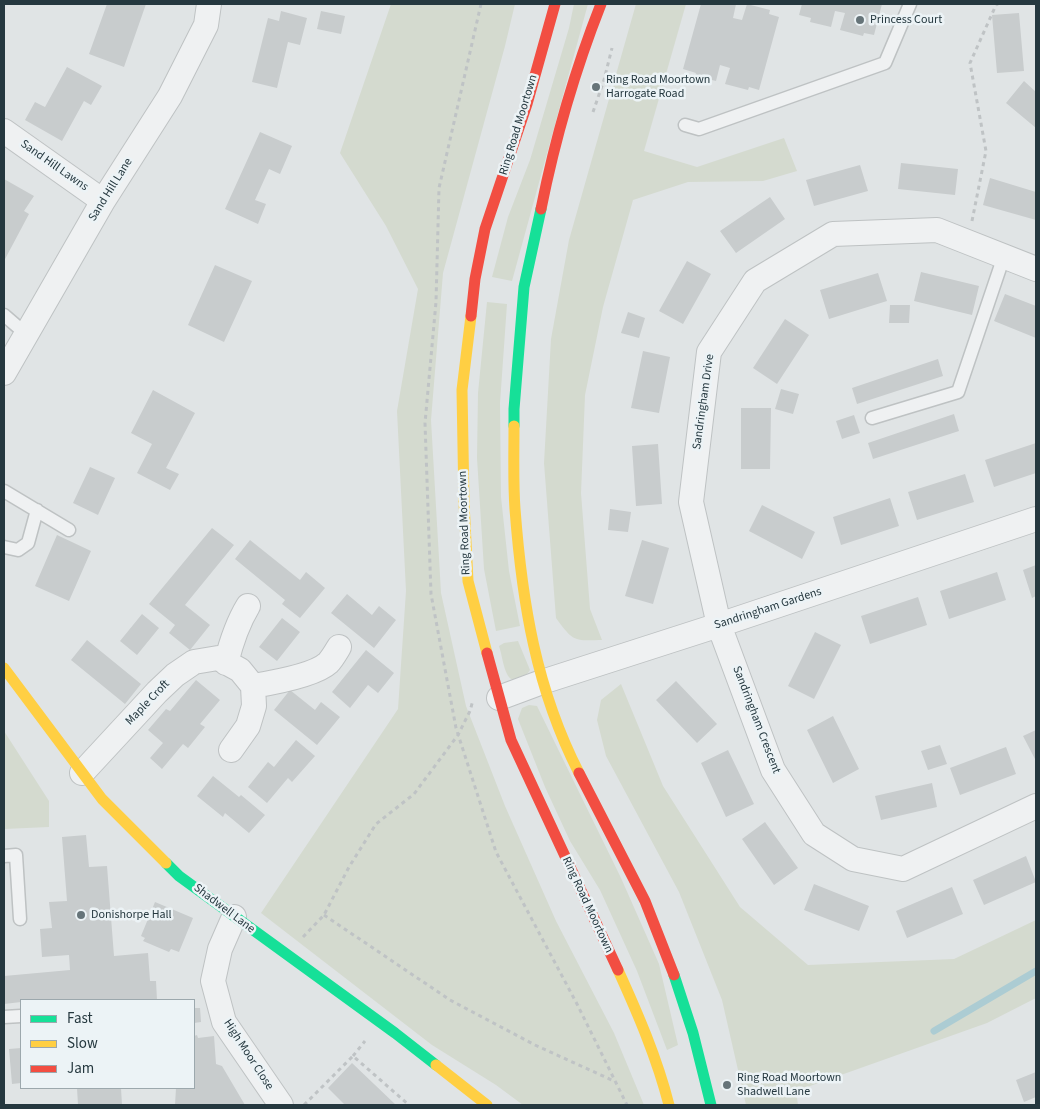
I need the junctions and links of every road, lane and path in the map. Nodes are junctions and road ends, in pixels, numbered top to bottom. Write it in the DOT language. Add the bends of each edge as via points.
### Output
graph roads {
  1 [pos="209,4"];
  2 [pos="555,4"];
  3 [pos="601,4"];
  4 [pos="910,4"];
  5 [pos="998,4"];
  6 [pos="685,125"];
  7 [pos="4,131"];
  8 [pos="104,201"];
  9 [pos="967,242"];
  10 [pos="1004,256"];
  11 [pos="1036,269"];
  12 [pos="4,315"];
  13 [pos="26,334"];
  14 [pos="4,373"];
  15 [pos="872,418"];
  16 [pos="4,491"];
  17 [pos="37,510"];
  18 [pos="1036,519"];
  19 [pos="68,530"];
  20 [pos="4,547"];
  21 [pos="248,606"];
  22 [pos="720,625"];
  23 [pos="339,647"];
  24 [pos="226,663"];
  25 [pos="4,668"];
  26 [pos="542,682"];
  27 [pos="253,686"];
  28 [pos="498,693"];
  29 [pos="231,750"];
  30 [pos="82,773"];
  31 [pos="1036,806"];
  32 [pos="4,856"];
  33 [pos="324,915"];
  34 [pos="234,917"];
  35 [pos="20,919"];
  36 [pos="286,955"];
  37 [pos="20,1016"];
  38 [pos="4,1017"];
  39 [pos="370,1036"];
  40 [pos="353,1056"];
  41 [pos="614,1081"];
  42 [pos="281,1105"];
  43 [pos="304,1105"];
  44 [pos="409,1105"];
  45 [pos="488,1105"];
  46 [pos="669,1105"];
  47 [pos="711,1105"];
  1 -- 8 [label="street, Sand Hill Lane" via="206,24 170,96"];
  2 -- 28 [label="main road, Ring Road Moortown" via="527,104 485,229 475,279 462,390 468,581"];
  3 -- 26 [label="main road" via="584,47 551,160 524,287 514,409 515,508 527,618"];
  4 -- 6 [label="lane" via="886,64 699,129"];
  5 -- 9 [label="path" via="970,63 986,151"];
  7 -- 8 [label="street, Sand Hill Lawns"];
  8 -- 13 [label="street, Sand Hill Lane"];
  9 -- 10 [label="street, Sandringham Drive"];
  9 -- 22 [label="street, Sandringham Drive" via="937,230 833,234 755,281 709,352 691,502"];
  10 -- 11 [label="street, Sandringham Drive"];
  10 -- 15 [label="lane" via="958,392"];
  12 -- 13 [label="lane"];
  13 -- 14 [label="street, Sand Hill Lane"];
  16 -- 17 [label="lane"];
  17 -- 19 [label="lane"];
  17 -- 20 [label="lane" via="28,543 18,550"];
  18 -- 22 [label="street, Sandringham Gardens"];
  21 -- 24 [label="street" via="241,616"];
  22 -- 26 [label="street, Sandringham Gardens"];
  22 -- 31 [label="street, Sandringham Crescent" via="773,770 814,834 853,859 903,869"];
  23 -- 27 [label="street" via="328,664 286,680"];
  24 -- 27 [label="street, Maple Croft" via="240,670"];
  24 -- 30 [label="street, Maple Croft" via="218,658 194,662 175,675"];
  25 -- 30 [label="main road, Shadwell Lane"];
  26 -- 28 [label="street, Sandringham Gardens"];
  26 -- 47 [label="main road" via="568,751 645,901 668,957 693,1033"];
  27 -- 29 [label="street" via="254,706 248,726"];
  28 -- 33 [label="path" via="475,695 458,736 414,794 376,824"];
  28 -- 46 [label="main road, Ring Road Moortown" via="511,740 634,1005"];
  30 -- 34 [label="main road, Shadwell Lane" via="102,799 179,876"];
  32 -- 35 [label="lane" via="16,855"];
  33 -- 36 [label="path"];
  33 -- 41 [label="path" via="450,1000 535,1045"];
  34 -- 36 [label="main road, Shadwell Lane"];
  34 -- 42 [label="street, High Moor Close" via="220,949 213,981 224,1022"];
  36 -- 45 [label="main road, Shadwell Lane"];
  37 -- 38 [label="lane"];
  39 -- 40 [label="path"];
  40 -- 43 [label="path"];
  40 -- 44 [label="path"];
}
